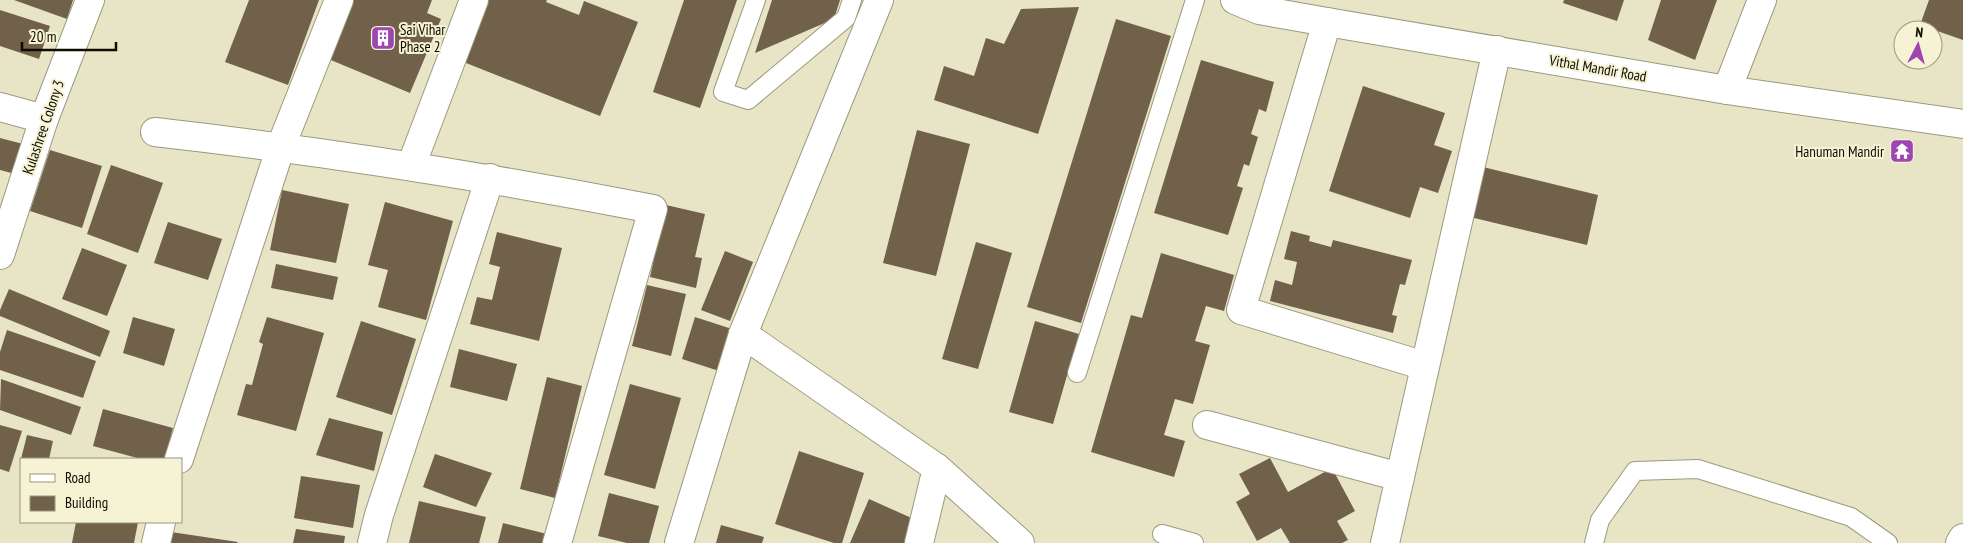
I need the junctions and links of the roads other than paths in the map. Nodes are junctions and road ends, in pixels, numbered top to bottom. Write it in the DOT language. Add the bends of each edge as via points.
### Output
graph roads {
  1 [pos="90,0"];
  2 [pos="339,0"];
  3 [pos="474,0"];
  4 [pos="756,0"];
  5 [pos="852,0"];
  6 [pos="879,0"];
  7 [pos="1195,0"];
  8 [pos="1762,0"];
  9 [pos="1252,3"];
  10 [pos="1326,22"];
  11 [pos="1497,50"];
  12 [pos="1727,90"];
  13 [pos="0,108"];
  14 [pos="44,119"];
  15 [pos="1963,124"];
  16 [pos="155,132"];
  17 [pos="281,146"];
  18 [pos="411,166"];
  19 [pos="490,178"];
  20 [pos="0,255"];
  21 [pos="743,334"];
  22 [pos="1425,366"];
  23 [pos="1077,373"];
  24 [pos="1207,425"];
  25 [pos="179,458"];
  26 [pos="937,468"];
  27 [pos="1400,477"];
  28 [pos="161,523"];
  29 [pos="1162,534"];
  30 [pos="1963,538"];
  31 [pos="156,543"];
  32 [pos="372,543"];
  33 [pos="557,543"];
  34 [pos="679,543"];
  35 [pos="919,543"];
  36 [pos="1020,543"];
  37 [pos="1194,543"];
  38 [pos="1385,543"];
  39 [pos="1594,543"];
  40 [pos="1888,543"];
  41 [pos="1960,543"];
  1 -- 14 [label="street, Kulashree Colony 3"];
  2 -- 17 [label="street"];
  3 -- 18 [label="street"];
  4 -- 5 [label="lane" via="723,92 748,100 846,18"];
  6 -- 21 [label="street"];
  7 -- 23 [label="lane"];
  8 -- 12 [label="street"];
  9 -- 10 [label="street, Vithal Mandir Road"];
  10 -- 11 [label="street, Vithal Mandir Road"];
  10 -- 22 [label="street" via="1241,310"];
  11 -- 12 [label="street, Vithal Mandir Road"];
  11 -- 22 [label="street"];
  12 -- 15 [label="street, Vithal Mandir Road"];
  13 -- 14 [label="street"];
  14 -- 20 [label="street, Kulashree Colony 3"];
  16 -- 17 [label="street"];
  17 -- 18 [label="street"];
  17 -- 25 [label="street"];
  18 -- 19 [label="street"];
  19 -- 32 [label="street"];
  19 -- 33 [label="street" via="653,208"];
  21 -- 26 [label="street"];
  21 -- 34 [label="street"];
  22 -- 27 [label="street"];
  24 -- 27 [label="street"];
  26 -- 35 [label="street"];
  26 -- 36 [label="street"];
  27 -- 38 [label="street"];
  28 -- 31 [label="street"];
  29 -- 37 [label="lane"];
  30 -- 41 [label="street"];
  39 -- 40 [label="lane" via="1600,520 1635,471 1698,469 1851,516"];
}
